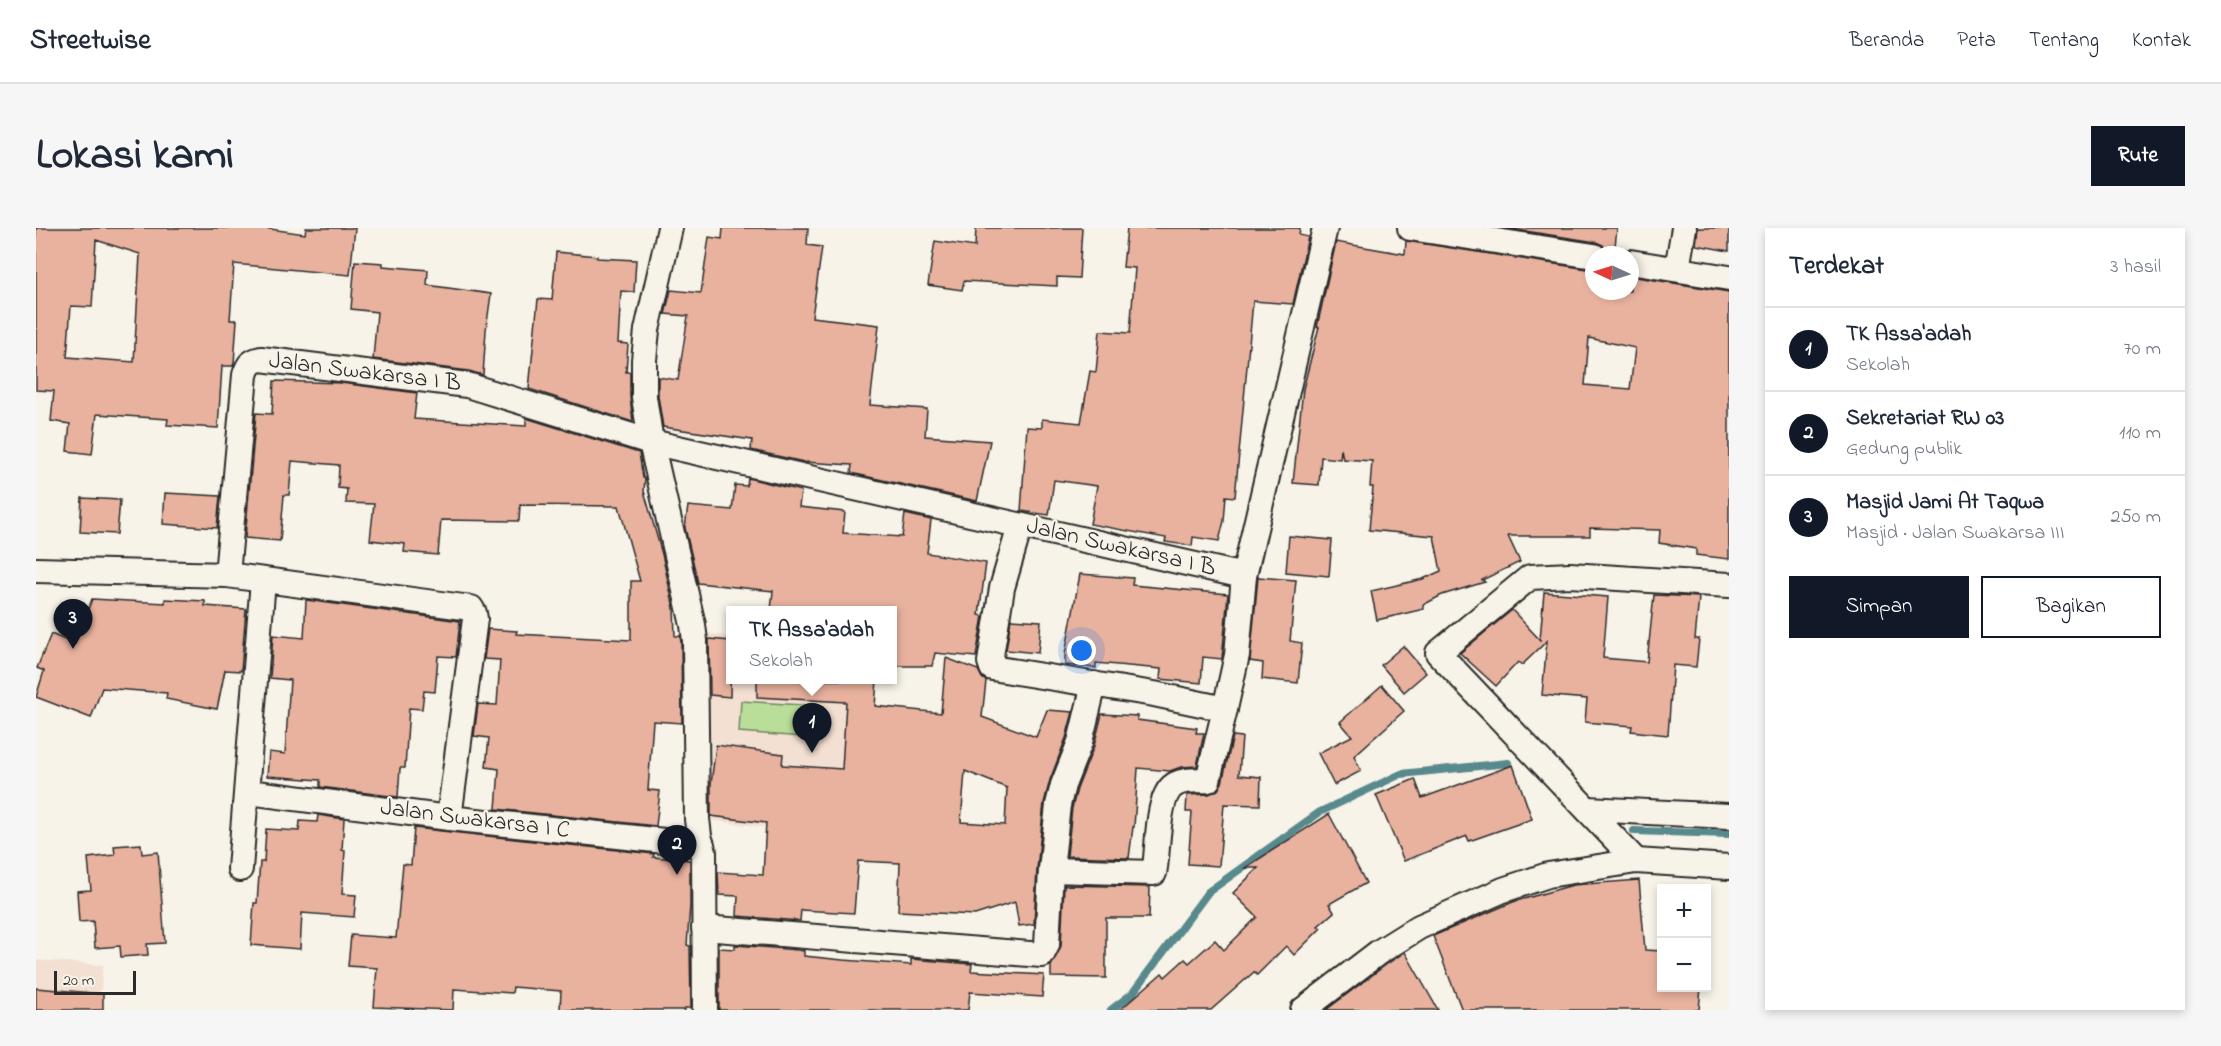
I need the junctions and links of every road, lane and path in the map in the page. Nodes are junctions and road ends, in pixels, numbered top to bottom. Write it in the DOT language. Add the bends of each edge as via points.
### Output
graph roads {
  1 [pos="670,228"];
  2 [pos="1325,228"];
  3 [pos="1410,228"];
  4 [pos="1684,228"];
  5 [pos="1585,255"];
  6 [pos="1639,263"];
  7 [pos="1677,269"];
  8 [pos="1729,278"];
  9 [pos="651,442"];
  10 [pos="1020,526"];
  11 [pos="36,570"];
  12 [pos="227,575"];
  13 [pos="1244,576"];
  14 [pos="263,580"];
  15 [pos="1729,585"];
  16 [pos="1094,684"];
  17 [pos="1225,710"];
  18 [pos="248,792"];
  19 [pos="1587,809"];
  20 [pos="1729,816"];
  21 [pos="449,818"];
  22 [pos="702,845"];
  23 [pos="1636,861"];
  24 [pos="1729,867"];
  25 [pos="240,869"];
  26 [pos="1051,870"];
  27 [pos="704,928"];
  28 [pos="705,1010"];
  29 [pos="1303,1010"];
  1 -- 9 [label="street" via="644,360 644,398"];
  2 -- 13 [label="street, Jalan Swakarsa I B"];
  3 -- 5 [label="street"];
  4 -- 7 [label="street"];
  6 -- 7 [label="street"];
  7 -- 8 [label="street"];
  9 -- 10 [label="street, Jalan Swakarsa I B"];
  9 -- 12 [label="street, Jalan Swakarsa I B" via="467,385 253,361 245,375"];
  9 -- 22 [label="street" via="693,625 697,819"];
  10 -- 13 [label="street, Jalan Swakarsa I B"];
  10 -- 16 [label="street" via="1002,588 990,666 994,670"];
  11 -- 12 [label="street"];
  12 -- 14 [label="street"];
  13 -- 17 [label="street" via="1237,655"];
  14 -- 18 [label="street"];
  14 -- 21 [label="street" via="467,606 474,613"];
  15 -- 19 [label="street" via="1570,575 1530,577 1438,653"];
  16 -- 17 [label="street"];
  16 -- 26 [label="street" via="1080,742 1058,805"];
  17 -- 26 [label="street" via="1208,780 1176,783 1167,794 1154,873"];
  18 -- 21 [label="street, Jalan Swakarsa I C"];
  18 -- 25 [label="street"];
  19 -- 20 [label="street"];
  19 -- 23 [label="street"];
  21 -- 22 [label="street, Jalan Swakarsa I C"];
  22 -- 27 [label="street"];
  23 -- 24 [label="street"];
  23 -- 29 [label="street" via="1548,875 1419,927"];
  26 -- 27 [label="street" via="1047,945 1045,953 1039,956"];
  27 -- 28 [label="street"];
}
